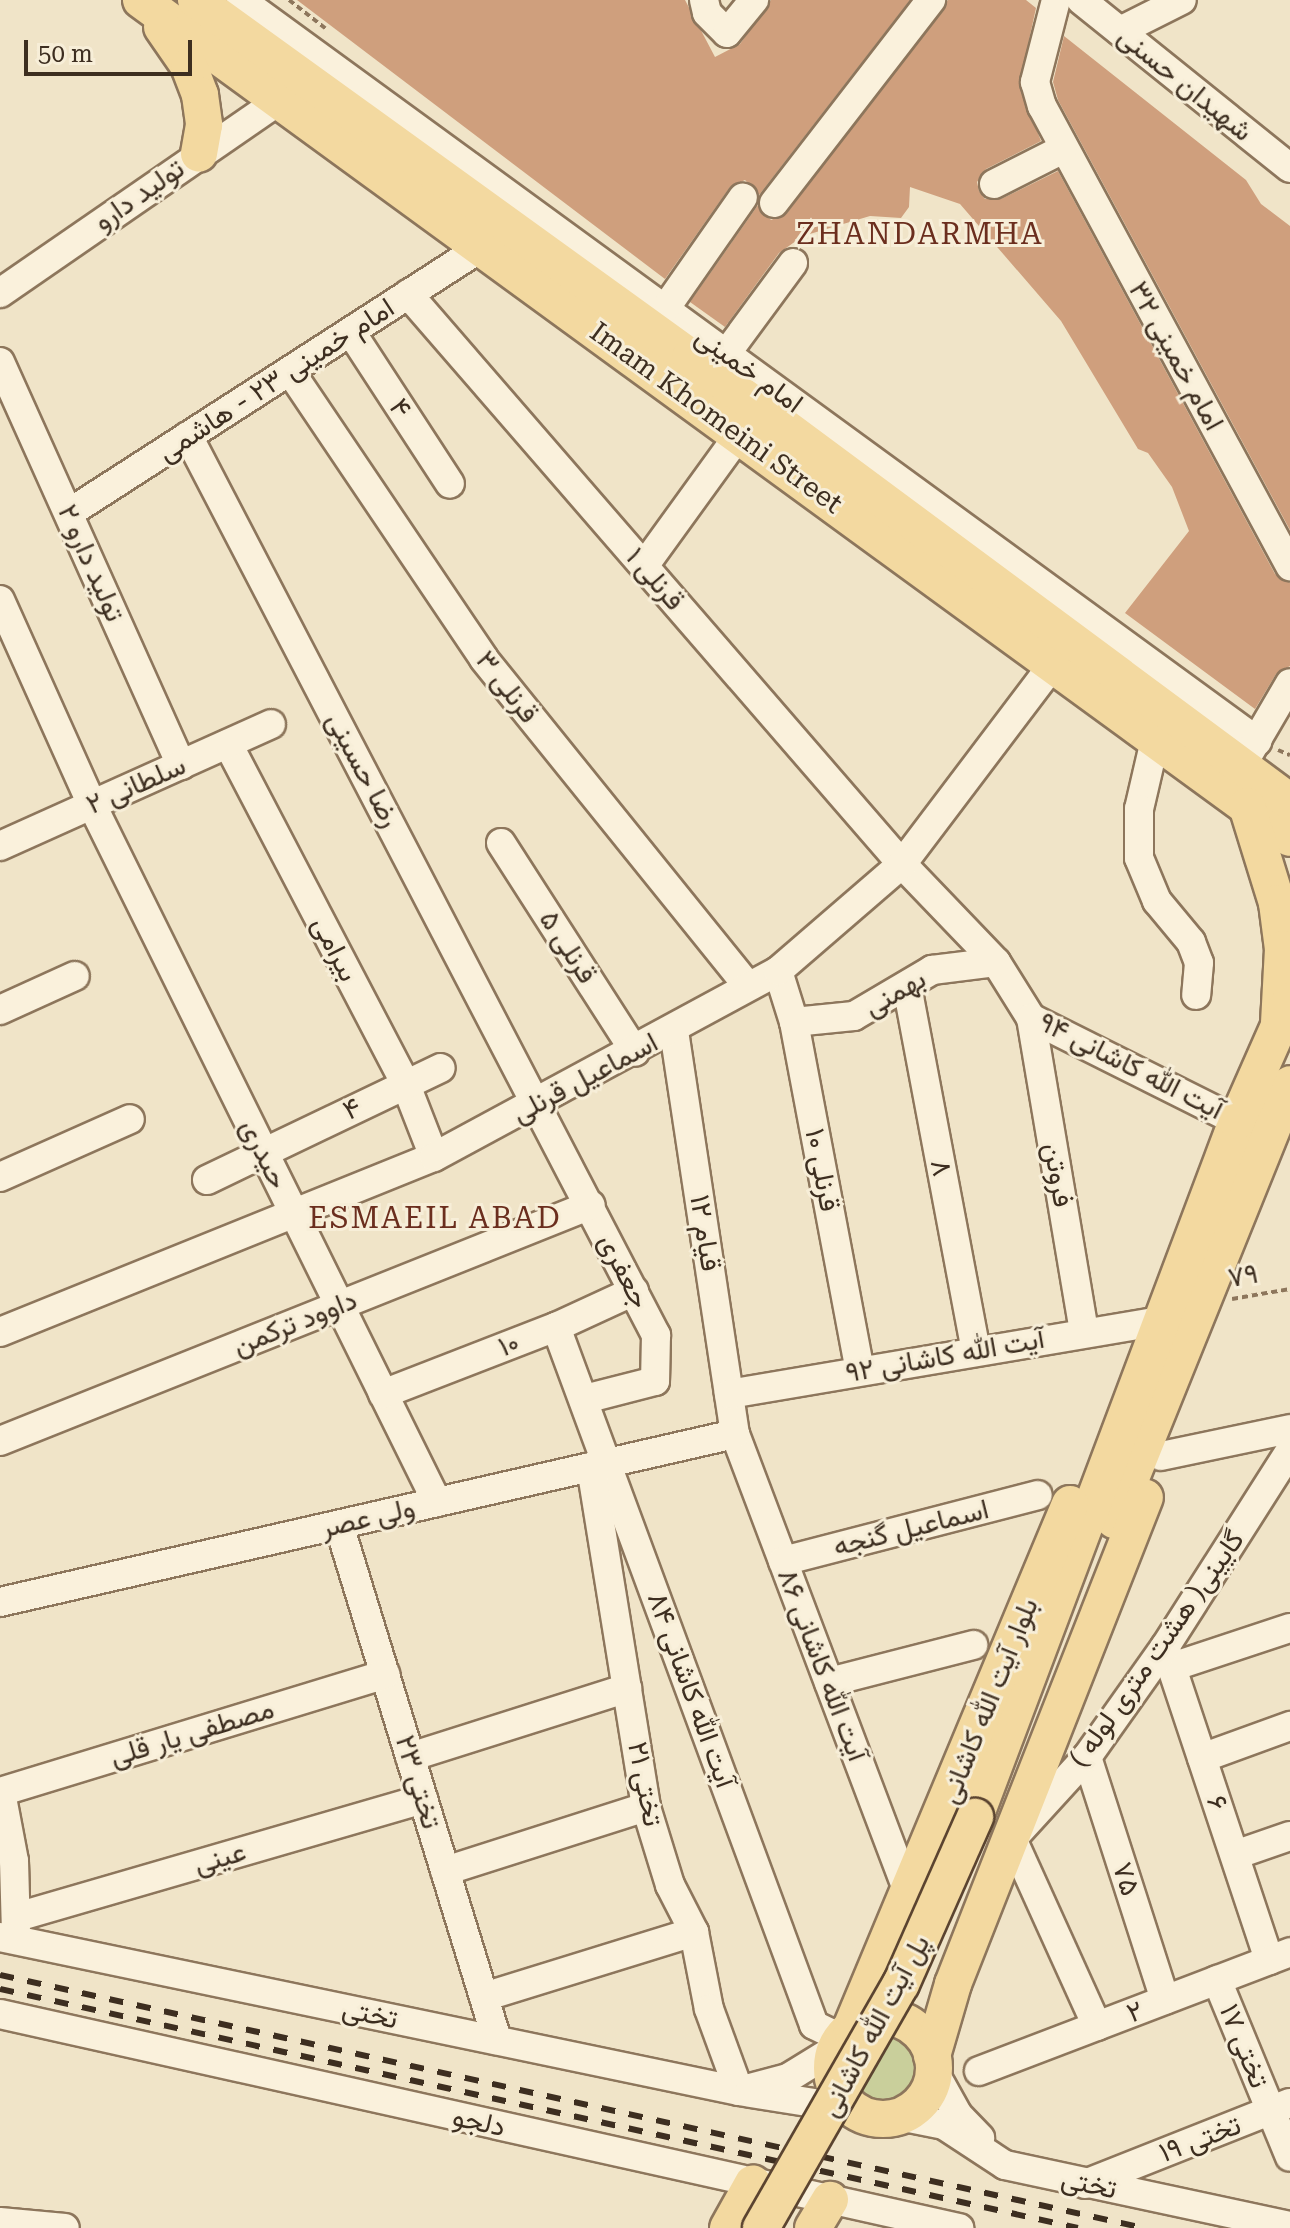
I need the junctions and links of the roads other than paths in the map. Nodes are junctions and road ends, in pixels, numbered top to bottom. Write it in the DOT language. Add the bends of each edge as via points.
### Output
graph roads {
  1 [pos="196,0"];
  2 [pos="241,0"];
  3 [pos="704,0"];
  4 [pos="754,0"];
  5 [pos="931,0"];
  6 [pos="1056,0"];
  7 [pos="1081,0"];
  8 [pos="1182,0"];
  9 [pos="143,2"];
  10 [pos="1120,31"];
  11 [pos="280,100"];
  12 [pos="1063,148"];
  13 [pos="199,154"];
  14 [pos="1285,157"];
  15 [pos="994,184"];
  16 [pos="743,197"];
  17 [pos="774,203"];
  18 [pos="482,247"];
  19 [pos="793,263"];
  20 [pos="0,293"];
  21 [pos="408,294"];
  22 [pos="665,309"];
  23 [pos="351,332"];
  24 [pos="726,354"];
  25 [pos="0,362"];
  26 [pos="290,371"];
  27 [pos="739,435"];
  28 [pos="188,436"];
  29 [pos="450,484"];
  30 [pos="69,513"];
  31 [pos="644,566"];
  32 [pos="1290,566"];
  33 [pos="0,600"];
  34 [pos="1055,662"];
  35 [pos="1290,683"];
  36 [pos="271,724"];
  37 [pos="1156,736"];
  38 [pos="228,744"];
  39 [pos="1249,753"];
  40 [pos="181,765"];
  41 [pos="1290,780"];
  42 [pos="1290,802"];
  43 [pos="92,805"];
  44 [pos="1247,806"];
  45 [pos="1290,838"];
  46 [pos="501,843"];
  47 [pos="0,846"];
  48 [pos="902,864"];
  49 [pos="996,962"];
  50 [pos="778,971"];
  51 [pos="75,976"];
  52 [pos="748,986"];
  53 [pos="907,986"];
  54 [pos="1196,995"];
  55 [pos="0,1010"];
  56 [pos="1284,1012"];
  57 [pos="1031,1018"];
  58 [pos="794,1022"];
  59 [pos="674,1031"];
  60 [pos="635,1052"];
  61 [pos="441,1068"];
  62 [pos="1290,1084"];
  63 [pos="406,1085"];
  64 [pos="538,1103"];
  65 [pos="130,1119"];
  66 [pos="1237,1121"];
  67 [pos="263,1151"];
  68 [pos="434,1157"];
  69 [pos="0,1177"];
  70 [pos="207,1180"];
  71 [pos="591,1205"];
  72 [pos="295,1216"];
  73 [pos="634,1291"];
  74 [pos="339,1305"];
  75 [pos="1161,1321"];
  76 [pos="556,1327"];
  77 [pos="0,1332"];
  78 [pos="1084,1332"];
  79 [pos="976,1350"];
  80 [pos="860,1370"];
  81 [pos="1154,1385"];
  82 [pos="383,1394"];
  83 [pos="729,1394"];
  84 [pos="585,1399"];
  85 [pos="1290,1429"];
  86 [pos="735,1434"];
  87 [pos="0,1441"];
  88 [pos="1290,1451"];
  89 [pos="1161,1456"];
  90 [pos="600,1465"];
  91 [pos="1038,1495"];
  92 [pos="437,1502"];
  93 [pos="339,1525"];
  94 [pos="783,1561"];
  95 [pos="0,1602"];
  96 [pos="1290,1628"];
  97 [pos="973,1645"];
  98 [pos="1169,1657"];
  99 [pos="385,1674"];
  100 [pos="829,1682"];
  101 [pos="627,1688"];
  102 [pos="1290,1726"];
  103 [pos="410,1757"];
  104 [pos="1087,1757"];
  105 [pos="1202,1758"];
  106 [pos="1,1792"];
  107 [pos="423,1799"];
  108 [pos="646,1807"];
  109 [pos="994,1827"];
  110 [pos="1290,1836"];
  111 [pos="1235,1855"];
  112 [pos="445,1871"];
  113 [pos="909,1895"];
  114 [pos="11,1932"];
  115 [pos="694,1932"];
  116 [pos="1280,1956"];
  117 [pos="883,1958"];
  118 [pos="1217,1980"];
  119 [pos="953,1984"];
  120 [pos="484,1997"];
  121 [pos="1165,2000"];
  122 [pos="0,2014"];
  123 [pos="1097,2026"];
  124 [pos="842,2038"];
  125 [pos="497,2040"];
  126 [pos="933,2063"];
  127 [pos="979,2071"];
  128 [pos="739,2091"];
  129 [pos="1280,2107"];
  130 [pos="852,2109"];
  131 [pos="899,2116"];
  132 [pos="1290,2157"];
  133 [pos="1005,2165"];
  134 [pos="753,2183"];
  135 [pos="1085,2184"];
  136 [pos="822,2214"];
  137 [pos="0,2222"];
  138 [pos="1290,2226"];
  139 [pos="65,2228"];
  140 [pos="728,2228"];
  141 [pos="761,2228"];
  142 [pos="787,2228"];
  143 [pos="959,2228"];
  1 -- 39 [label="main road, Imam Khomeini Street"];
  2 -- 22 [label="street, امام خمینی"];
  3 -- 4 [label="street" via="707,13 727,33"];
  5 -- 17 [label="street"];
  6 -- 12 [label="street, امام خمینی ۳۲" via="1035,82"];
  7 -- 10 [label="street, شهیدان حسنی"];
  8 -- 10 [label="street"];
  9 -- 11 [label="main road, Imam Khomeini Street"];
  9 -- 13 [label="main road" via="189,66 200,95 204,125"];
  10 -- 14 [label="street, شهیدان حسنی"];
  11 -- 13 [label="street, تولید دارو"];
  11 -- 18 [label="main road, Imam Khomeini Street"];
  12 -- 15 [label="street"];
  12 -- 32 [label="street, امام خمینی ۳۲"];
  13 -- 20 [label="street, تولید دارو"];
  16 -- 22 [label="street"];
  18 -- 21 [label="street, امام خمینی ۲۳ - هاشمی"];
  18 -- 27 [label="main road, Imam Khomeini Street"];
  19 -- 24 [label="street"];
  21 -- 23 [label="street, امام خمینی ۲۳ - هاشمی"];
  21 -- 31 [label="street, قرنلی ۱"];
  22 -- 24 [label="street, امام خمینی"];
  23 -- 26 [label="street, امام خمینی ۲۳ - هاشمی"];
  23 -- 29 [label="street, ۴"];
  24 -- 39 [label="street, امام خمینی"];
  25 -- 30 [label="street, تولید دارو ۲"];
  26 -- 28 [label="street, امام خمینی ۲۳ - هاشمی"];
  26 -- 52 [label="street, قرنلی ۳" via="484,659"];
  27 -- 31 [label="street"];
  27 -- 34 [label="main road, Imam Khomeini Street"];
  28 -- 30 [label="street, امام خمینی ۲۳ - هاشمی"];
  28 -- 64 [label="street, رضا حسینی"];
  30 -- 40 [label="street, تولید دارو ۲"];
  31 -- 48 [label="street, قرنلی ۱"];
  33 -- 43 [label="street, حیدری"];
  34 -- 37 [label="main road, Imam Khomeini Street"];
  34 -- 48 [label="street, اسماعیل قرنلی"];
  35 -- 39 [label="street"];
  36 -- 38 [label="street, ۲ سلطانی"];
  37 -- 44 [label="main road, Imam Khomeini Street"];
  37 -- 54 [label="street" via="1139,809 1139,858 1157,901 1191,942 1199,963"];
  38 -- 40 [label="street, ۲ سلطانی"];
  38 -- 63 [label="street, بیرامی"];
  39 -- 41 [label="main road"];
  39 -- 42 [label="main road, Imam Khomeini Street"];
  40 -- 43 [label="street, ۲ سلطانی"];
  43 -- 47 [label="street, ۲ سلطانی"];
  43 -- 67 [label="street, حیدری"];
  44 -- 45 [label="main road, Imam Khomeini Street"];
  44 -- 56 [label="main road, بلوار آیت الله کاشانی" via="1277,903"];
  46 -- 60 [label="street, قرنلی ۵"];
  48 -- 49 [label="street, آیت الله کاشانی ۹۴"];
  48 -- 50 [label="street, اسماعیل قرنلی"];
  49 -- 53 [label="street, بهمنی" via="932,970"];
  49 -- 57 [label="street, آیت الله کاشانی ۹۴"];
  50 -- 52 [label="street, اسماعیل قرنلی"];
  50 -- 58 [label="street, قرنلی ۱۰"];
  51 -- 55 [label="street"];
  52 -- 59 [label="street, اسماعیل قرنلی"];
  53 -- 58 [label="street, بهمنی" via="854,1016"];
  53 -- 79 [label="street, ۸"];
  56 -- 66 [label="main road, بلوار آیت الله کاشانی"];
  57 -- 66 [label="street, آیت الله کاشانی ۹۴"];
  57 -- 78 [label="street, فروتن"];
  58 -- 80 [label="street, قرنلی ۱۰"];
  59 -- 60 [label="street, اسماعیل قرنلی"];
  59 -- 83 [label="street, ۱۲ قیام"];
  60 -- 64 [label="street, اسماعیل قرنلی"];
  61 -- 63 [label="street, ۴"];
  62 -- 81 [label="main road, بلوار آیت الله کاشانی" via="1202,1304"];
  63 -- 67 [label="street, ۴"];
  63 -- 68 [label="street, بیرامی"];
  64 -- 68 [label="street, اسماعیل قرنلی"];
  64 -- 71 [label="street, جعفری"];
  65 -- 69 [label="street"];
  66 -- 75 [label="main road, بلوار آیت الله کاشانی"];
  67 -- 70 [label="street, ۴"];
  67 -- 72 [label="street, حیدری"];
  68 -- 72 [label="street, اسماعیل قرنلی"];
  71 -- 73 [label="street, جعفری"];
  71 -- 74 [label="street, داوود ترکمن"];
  72 -- 74 [label="street, حیدری"];
  72 -- 77 [label="street, اسماعیل قرنلی"];
  73 -- 76 [label="street, ۱۰"];
  73 -- 84 [label="street, جعفری" via="656,1335 655,1381"];
  74 -- 82 [label="street, حیدری"];
  74 -- 87 [label="street, داوود ترکمن"];
  75 -- 78 [label="street, آیت الله کاشانی ۹۲"];
  75 -- 81 [label="main road, بلوار آیت الله کاشانی"];
  76 -- 82 [label="street, ۱۰"];
  76 -- 84 [label="street, آیت الله کاشانی ۸۴"];
  78 -- 79 [label="street, آیت الله کاشانی ۹۲"];
  79 -- 80 [label="street, آیت الله کاشانی ۹۲"];
  80 -- 83 [label="street, آیت الله کاشانی ۹۲"];
  81 -- 89 [label="main road, بلوار آیت الله کاشانی"];
  81 -- 109 [label="main road, بلوار آیت الله کاشانی"];
  81 -- 113 [label="main road, بلوار آیت الله کاشانی" via="1084,1469"];
  82 -- 92 [label="street, حیدری"];
  83 -- 86 [label="street, ۱۲ قیام"];
  84 -- 90 [label="street, آیت الله کاشانی ۸۴"];
  85 -- 89 [label="street"];
  86 -- 90 [label="street, ولی عصر"];
  86 -- 94 [label="street, آیت الله کاشانی ۸۶"];
  88 -- 98 [label="street, گایینی( هشت متری لوله )"];
  89 -- 109 [label="main road, بلوار آیت الله کاشانی"];
  90 -- 92 [label="street, ولی عصر"];
  90 -- 101 [label="street, تختی ۲۱"];
  90 -- 124 [label="street, آیت الله کاشانی ۸۴" via="814,2025"];
  91 -- 94 [label="street, اسماعیل گنجه"];
  92 -- 93 [label="street, ولی عصر"];
  93 -- 95 [label="street, ولی عصر"];
  93 -- 99 [label="street, تختی ۲۳"];
  94 -- 100 [label="street, آیت الله کاشانی ۸۶"];
  96 -- 98 [label="street"];
  97 -- 100 [label="street"];
  98 -- 104 [label="street, گایینی( هشت متری لوله )"];
  98 -- 105 [label="street, ۶"];
  99 -- 103 [label="street, تختی ۲۳"];
  99 -- 106 [label="street, مصطفی یار قلی"];
  100 -- 113 [label="street, آیت الله کاشانی ۸۶"];
  101 -- 103 [label="street"];
  101 -- 108 [label="street, تختی ۲۱"];
  102 -- 105 [label="street"];
  103 -- 107 [label="street, تختی ۲۳"];
  104 -- 109 [label="street, گایینی( هشت متری لوله )"];
  104 -- 121 [label="street, ۷۵"];
  105 -- 111 [label="street, ۶"];
  106 -- 114 [label="street"];
  107 -- 112 [label="street, تختی ۲۳"];
  107 -- 114 [label="street, عینی"];
  108 -- 112 [label="street"];
  108 -- 115 [label="street, تختی ۲۱" via="670,1885"];
  109 -- 119 [label="main road, بلوار آیت الله کاشانی"];
  109 -- 123 [label="street"];
  109 -- 141 [label="main road, پل آیت الله کاشانی, bridge"];
  109 -- 142 [label="main road, پل آیت الله کاشانی" via="922,1993"];
  110 -- 111 [label="street"];
  111 -- 116 [label="street, ۶"];
  112 -- 120 [label="street, تختی ۲۳"];
  113 -- 117 [label="main road, بلوار آیت الله کاشانی"];
  114 -- 125 [label="street, تختی"];
  115 -- 120 [label="street"];
  115 -- 128 [label="street, تختی ۲۱" via="709,2009"];
  116 -- 118 [label="street, ۲"];
  117 -- 119 [label="main road" via="893,1991 907,2000 933,2000"];
  117 -- 124 [label="main road, بلوار آیت الله کاشانی"];
  118 -- 121 [label="street, ۲"];
  118 -- 129 [label="street, تختی ۱۷"];
  119 -- 126 [label="main road, بلوار آیت الله کاشانی"];
  120 -- 125 [label="street, تختی ۲۳"];
  121 -- 123 [label="street, ۲"];
  122 -- 134 [label="street, دلجو"];
  123 -- 127 [label="street, ۲"];
  124 -- 126 [label="main road" via="878,2018 906,2023 918,2031"];
  124 -- 128 [label="street" via="788,2078"];
  124 -- 130 [label="main road" via="834,2082"];
  125 -- 128 [label="street, تختی"];
  126 -- 131 [label="main road" via="923,2098"];
  126 -- 133 [label="street" via="958,2115"];
  128 -- 130 [label="street, تختی"];
  129 -- 132 [label="street, تختی ۱۷"];
  129 -- 135 [label="street, تختی ۱۹"];
  130 -- 131 [label="main road" via="875,2119"];
  131 -- 133 [label="street, تختی" via="944,2125"];
  133 -- 135 [label="street, تختی"];
  134 -- 136 [label="street, دلجو"];
  134 -- 140 [label="main road"];
  135 -- 138 [label="street, تختی"];
  136 -- 143 [label="street, دلجو"];
  137 -- 139 [label="street"];
}
